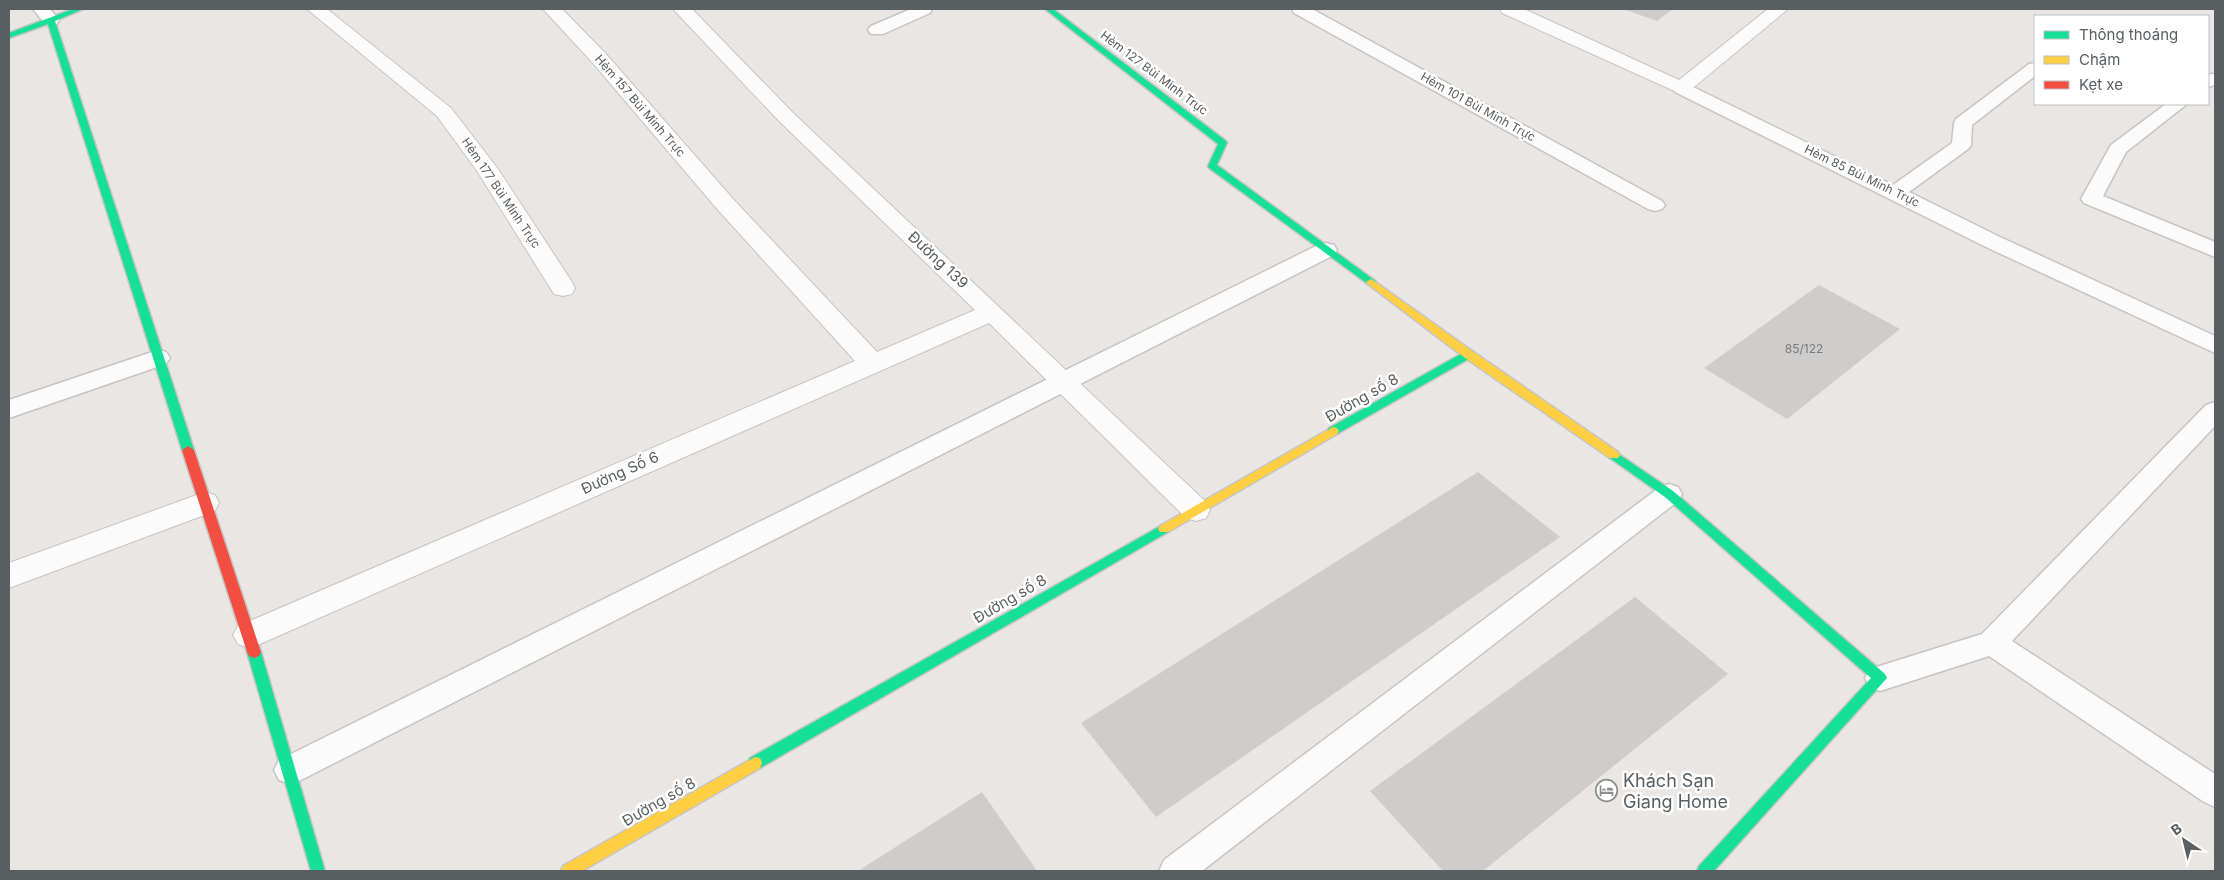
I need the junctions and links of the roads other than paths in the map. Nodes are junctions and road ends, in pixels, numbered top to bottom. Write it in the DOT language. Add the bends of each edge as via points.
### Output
graph roads {
  1 [pos="79,9"];
  2 [pos="316,9"];
  3 [pos="552,9"];
  4 [pos="682,9"];
  5 [pos="924,9"];
  6 [pos="1049,9"];
  7 [pos="1300,9"];
  8 [pos="1508,9"];
  9 [pos="1779,9"];
  10 [pos="46,14"];
  11 [pos="877,30"];
  12 [pos="9,36"];
  13 [pos="2034,69"];
  14 [pos="1681,88"];
  15 [pos="2177,105"];
  16 [pos="1896,192"];
  17 [pos="1655,205"];
  18 [pos="1326,250"];
  19 [pos="2215,250"];
  20 [pos="563,288"];
  21 [pos="992,312"];
  22 [pos="2215,345"];
  23 [pos="1468,354"];
  24 [pos="158,358"];
  25 [pos="872,364"];
  26 [pos="1064,381"];
  27 [pos="9,409"];
  28 [pos="2215,411"];
  29 [pos="1669,494"];
  30 [pos="205,503"];
  31 [pos="1196,510"];
  32 [pos="9,576"];
  33 [pos="249,636"];
  34 [pos="1992,643"];
  35 [pos="1880,678"];
  36 [pos="290,770"];
  37 [pos="2215,792"];
  38 [pos="318,871"];
  39 [pos="568,871"];
  40 [pos="1176,871"];
  41 [pos="1704,871"];
  1 -- 10 [label="street"];
  2 -- 20 [label="street, Hẻm 177 Bùi Minh Trực" via="444,112 487,169"];
  3 -- 25 [label="street, Hẻm 157 Bùi Minh Trực"];
  4 -- 21 [label="street, Đường 139" via="786,117"];
  5 -- 11 [label="lane"];
  6 -- 18 [label="street, Hẻm 127 Bùi Minh Trực" via="1223,143 1212,166"];
  7 -- 17 [label="lane, Hẻm 101 Bùi Minh Trực"];
  8 -- 14 [label="street, Hẻm 85 Bùi Minh Trực"];
  9 -- 14 [label="street"];
  10 -- 12 [label="street"];
  10 -- 24 [label="street"];
  13 -- 16 [label="lane" via="1964,123 1960,145"];
  14 -- 16 [label="lane, Hẻm 85 Bùi Minh Trực"];
  15 -- 19 [label="lane" via="2118,149 2091,199"];
  16 -- 22 [label="lane, Hẻm 85 Bùi Minh Trực" via="1993,242"];
  18 -- 23 [label="street"];
  18 -- 26 [label="lane"];
  21 -- 25 [label="street, Đường Số 6"];
  21 -- 26 [label="street, Đường 139"];
  23 -- 29 [label="street"];
  23 -- 31 [label="street, Đường số 8"];
  24 -- 27 [label="lane"];
  24 -- 30 [label="street"];
  25 -- 33 [label="street, Đường Số 6"];
  26 -- 31 [label="street, Đường 139"];
  26 -- 36 [label="lane"];
  28 -- 34 [label="lane"];
  29 -- 35 [label="street"];
  29 -- 40 [label="lane"];
  30 -- 32 [label="street"];
  30 -- 33 [label="street"];
  31 -- 39 [label="street, Đường số 8"];
  33 -- 36 [label="street"];
  34 -- 35 [label="lane"];
  34 -- 37 [label="lane"];
  35 -- 41 [label="street"];
  36 -- 38 [label="street"];
}
